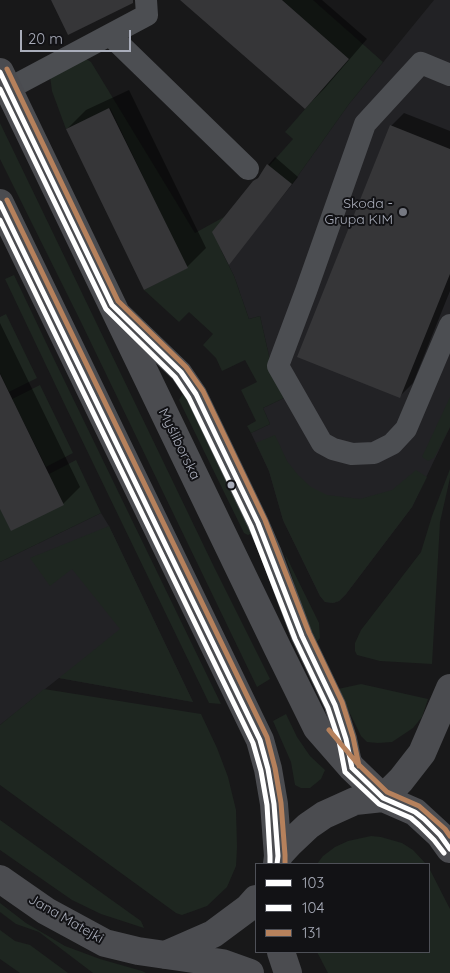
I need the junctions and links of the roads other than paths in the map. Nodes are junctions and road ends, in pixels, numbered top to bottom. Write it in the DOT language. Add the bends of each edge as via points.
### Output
graph roads {
  1 [pos="146,0"];
  2 [pos="110,34"];
  3 [pos="450,75"];
  4 [pos="4,81"];
  5 [pos="248,169"];
  6 [pos="0,203"];
  7 [pos="7,235"];
  8 [pos="112,305"];
  9 [pos="450,325"];
  10 [pos="450,688"];
  11 [pos="352,768"];
  12 [pos="383,798"];
  13 [pos="450,849"];
  14 [pos="277,860"];
  15 [pos="0,879"];
  16 [pos="255,900"];
  17 [pos="281,953"];
  18 [pos="165,955"];
  19 [pos="250,973"];
  20 [pos="288,973"];
  1 -- 2 [label="lane" via="147,15"];
  2 -- 4 [label="lane"];
  2 -- 5 [label="lane"];
  3 -- 9 [label="lane" via="421,63 365,124 278,366 322,443 352,454 374,453 392,444 406,429"];
  4 -- 8 [label="main road, Myśliborska"];
  6 -- 7 [label="main road"];
  7 -- 14 [label="main road" via="260,740 274,804"];
  8 -- 11 [label="main road, Myśliborska" via="308,711 317,728"];
  8 -- 11 [label="lane" via="181,372 196,394 258,523 302,636 335,705"];
  10 -- 12 [label="main road" via="422,753"];
  11 -- 12 [label="main road, Myśliborska"];
  12 -- 13 [label="main road" via="415,812"];
  12 -- 14 [label="main road" via="355,801 324,815 308,826"];
  15 -- 18 [label="main road, Jana Matejki" via="46,911 105,943"];
  16 -- 18 [label="main road" via="213,934"];
  17 -- 20 [label="main road"];
  18 -- 19 [label="main road, Jana Matejki" via="222,963"];
}
